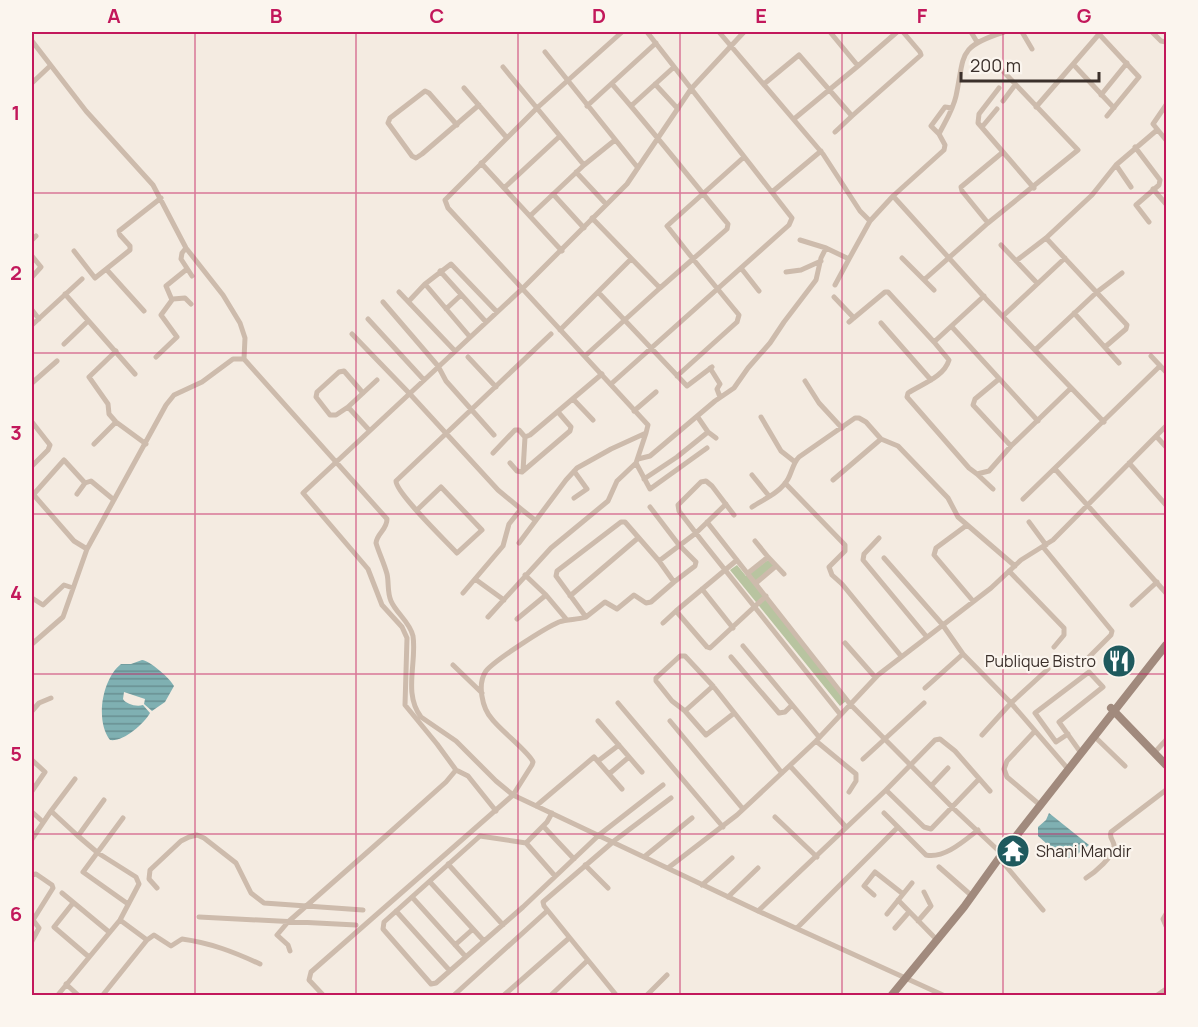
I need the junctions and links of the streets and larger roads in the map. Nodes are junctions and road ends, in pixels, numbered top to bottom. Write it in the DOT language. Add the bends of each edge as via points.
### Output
graph roads {
  1 [pos="622,32"];
  2 [pos="647,32"];
  3 [pos="719,32"];
  4 [pos="744,32"];
  5 [pos="830,32"];
  6 [pos="897,32"];
  7 [pos="903,32"];
  8 [pos="971,32"];
  9 [pos="1004,32"];
  10 [pos="1022,32"];
  11 [pos="1152,32"];
  12 [pos="1100,33"];
  13 [pos="32,40"];
  14 [pos="977,42"];
  15 [pos="1167,42"];
  16 [pos="656,43"];
  17 [pos="731,46"];
  18 [pos="1032,49"];
  19 [pos="545,52"];
  20 [pos="1127,63"];
  21 [pos="1073,64"];
  22 [pos="50,66"];
  23 [pos="858,66"];
  24 [pos="503,67"];
  25 [pos="674,67"];
  26 [pos="1000,68"];
  27 [pos="567,81"];
  28 [pos="32,83"];
  29 [pos="612,84"];
  30 [pos="655,84"];
  31 [pos="764,84"];
  32 [pos="1016,85"];
  33 [pos="464,88"];
  34 [pos="999,88"];
  35 [pos="691,89"];
  36 [pos="829,90"];
  37 [pos="1101,94"];
  38 [pos="1003,101"];
  39 [pos="479,105"];
  40 [pos="1167,105"];
  41 [pos="587,106"];
  42 [pos="631,106"];
  43 [pos="1036,107"];
  44 [pos="537,108"];
  45 [pos="952,108"];
  46 [pos="1114,108"];
  47 [pos="678,109"];
  48 [pos="997,109"];
  49 [pos="852,116"];
  50 [pos="1107,116"];
  51 [pos="794,119"];
  52 [pos="457,124"];
  53 [pos="982,127"];
  54 [pos="1157,130"];
  55 [pos="835,132"];
  56 [pos="939,134"];
  57 [pos="560,136"];
  58 [pos="507,138"];
  59 [pos="659,138"];
  60 [pos="615,140"];
  61 [pos="1167,140"];
  62 [pos="1135,147"];
  63 [pos="1078,150"];
  64 [pos="820,151"];
  65 [pos="1003,152"];
  66 [pos="744,157"];
  67 [pos="1084,157"];
  68 [pos="481,163"];
  69 [pos="584,165"];
  70 [pos="1116,165"];
  71 [pos="638,168"];
  72 [pos="576,172"];
  73 [pos="1131,187"];
  74 [pos="504,188"];
  75 [pos="1034,188"];
  76 [pos="1153,189"];
  77 [pos="772,192"];
  78 [pos="553,194"];
  79 [pos="703,194"];
  80 [pos="893,196"];
  81 [pos="161,198"];
  82 [pos="606,204"];
  83 [pos="1167,204"];
  84 [pos="530,216"];
  85 [pos="592,218"];
  86 [pos="870,221"];
  87 [pos="1149,222"];
  88 [pos="988,223"];
  89 [pos="584,228"];
  90 [pos="1046,238"];
  91 [pos="800,240"];
  92 [pos="1001,245"];
  93 [pos="186,248"];
  94 [pos="826,248"];
  95 [pos="74,251"];
  96 [pos="562,251"];
  97 [pos="32,256"];
  98 [pos="949,257"];
  99 [pos="902,258"];
  100 [pos="1065,258"];
  101 [pos="631,259"];
  102 [pos="693,259"];
  103 [pos="849,259"];
  104 [pos="820,261"];
  105 [pos="1016,261"];
  106 [pos="741,268"];
  107 [pos="187,269"];
  108 [pos="107,270"];
  109 [pos="440,271"];
  110 [pos="786,272"];
  111 [pos="1122,273"];
  112 [pos="192,276"];
  113 [pos="32,277"];
  114 [pos="82,279"];
  115 [pos="925,279"];
  116 [pos="425,284"];
  117 [pos="1037,284"];
  118 [pos="835,285"];
  119 [pos="660,288"];
  120 [pos="522,289"];
  121 [pos="717,289"];
  122 [pos="934,290"];
  123 [pos="759,291"];
  124 [pos="399,292"];
  125 [pos="598,292"];
  126 [pos="1097,292"];
  127 [pos="66,294"];
  128 [pos="461,295"];
  129 [pos="984,296"];
  130 [pos="834,297"];
  131 [pos="173,299"];
  132 [pos="409,301"];
  133 [pos="383,302"];
  134 [pos="191,304"];
  135 [pos="446,309"];
  136 [pos="32,310"];
  137 [pos="144,311"];
  138 [pos="497,312"];
  139 [pos="1074,313"];
  140 [pos="1003,316"];
  141 [pos="39,319"];
  142 [pos="368,319"];
  143 [pos="625,320"];
  144 [pos="88,321"];
  145 [pos="486,322"];
  146 [pos="881,323"];
  147 [pos="32,325"];
  148 [pos="952,327"];
  149 [pos="560,330"];
  150 [pos="352,334"];
  151 [pos="551,334"];
  152 [pos="471,337"];
  153 [pos="934,342"];
  154 [pos="64,344"];
  155 [pos="1105,347"];
  156 [pos="651,348"];
  157 [pos="1035,350"];
  158 [pos="116,351"];
  159 [pos="455,351"];
  160 [pos="585,356"];
  161 [pos="156,357"];
  162 [pos="468,357"];
  163 [pos="1151,357"];
  164 [pos="244,359"];
  165 [pos="57,361"];
  166 [pos="1119,363"];
  167 [pos="438,366"];
  168 [pos="1160,366"];
  169 [pos="1167,372"];
  170 [pos="135,374"];
  171 [pos="602,374"];
  172 [pos="677,376"];
  173 [pos="999,379"];
  174 [pos="377,380"];
  175 [pos="424,380"];
  176 [pos="931,380"];
  177 [pos="805,381"];
  178 [pos="32,383"];
  179 [pos="610,384"];
  180 [pos="496,387"];
  181 [pos="1071,388"];
  182 [pos="656,392"];
  183 [pos="363,393"];
  184 [pos="409,393"];
  185 [pos="720,397"];
  186 [pos="573,399"];
  187 [pos="348,407"];
  188 [pos="471,410"];
  189 [pos="634,411"];
  190 [pos="558,412"];
  191 [pos="698,416"];
  192 [pos="761,417"];
  193 [pos="593,420"];
  194 [pos="1038,421"];
  195 [pos="116,422"];
  196 [pos="1104,422"];
  197 [pos="33,426"];
  198 [pos="1167,426"];
  199 [pos="842,428"];
  200 [pos="369,430"];
  201 [pos="446,432"];
  202 [pos="708,432"];
  203 [pos="645,434"];
  204 [pos="494,435"];
  205 [pos="1156,436"];
  206 [pos="525,437"];
  207 [pos="716,438"];
  208 [pos="881,439"];
  209 [pos="94,444"];
  210 [pos="146,444"];
  211 [pos="1011,446"];
  212 [pos="1167,447"];
  213 [pos="707,448"];
  214 [pos="494,453"];
  215 [pos="336,461"];
  216 [pos="637,461"];
  217 [pos="795,462"];
  218 [pos="510,463"];
  219 [pos="1129,463"];
  220 [pos="32,466"];
  221 [pos="1055,469"];
  222 [pos="574,471"];
  223 [pos="523,472"];
  224 [pos="977,474"];
  225 [pos="752,475"];
  226 [pos="644,479"];
  227 [pos="833,480"];
  228 [pos="85,483"];
  229 [pos="785,483"];
  230 [pos="993,489"];
  231 [pos="32,494"];
  232 [pos="77,494"];
  233 [pos="769,496"];
  234 [pos="574,498"];
  235 [pos="1023,499"];
  236 [pos="114,500"];
  237 [pos="726,504"];
  238 [pos="1089,505"];
  239 [pos="1167,505"];
  240 [pos="650,507"];
  241 [pos="752,507"];
  242 [pos="521,509"];
  243 [pos="417,510"];
  244 [pos="734,515"];
  245 [pos="535,520"];
  246 [pos="707,522"];
  247 [pos="1029,522"];
  248 [pos="967,525"];
  249 [pos="696,533"];
  250 [pos="638,538"];
  251 [pos="879,538"];
  252 [pos="755,541"];
  253 [pos="519,543"];
  254 [pos="679,545"];
  255 [pos="1045,546"];
  256 [pos="87,549"];
  257 [pos="768,557"];
  258 [pos="884,558"];
  259 [pos="737,560"];
  260 [pos="659,561"];
  261 [pos="776,566"];
  262 [pos="1015,566"];
  263 [pos="725,570"];
  264 [pos="1009,571"];
  265 [pos="748,573"];
  266 [pos="784,574"];
  267 [pos="525,575"];
  268 [pos="475,579"];
  269 [pos="674,582"];
  270 [pos="1157,582"];
  271 [pos="756,583"];
  272 [pos="73,588"];
  273 [pos="702,589"];
  274 [pos="1167,592"];
  275 [pos="463,593"];
  276 [pos="546,595"];
  277 [pos="570,596"];
  278 [pos="766,596"];
  279 [pos="32,598"];
  280 [pos="504,600"];
  281 [pos="973,601"];
  282 [pos="1132,605"];
  283 [pos="755,607"];
  284 [pos="676,611"];
  285 [pos="488,617"];
  286 [pos="586,617"];
  287 [pos="517,619"];
  288 [pos="567,620"];
  289 [pos="663,623"];
  290 [pos="942,624"];
  291 [pos="733,628"];
  292 [pos="926,636"];
  293 [pos="1167,637"];
  294 [pos="845,643"];
  295 [pos="32,644"];
  296 [pos="1167,645"];
  297 [pos="742,646"];
  298 [pos="1054,647"];
  299 [pos="811,652"];
  300 [pos="963,654"];
  301 [pos="901,656"];
  302 [pos="731,657"];
  303 [pos="1088,658"];
  304 [pos="799,662"];
  305 [pos="453,665"];
  306 [pos="1048,669"];
  307 [pos="875,677"];
  308 [pos="713,687"];
  309 [pos="925,688"];
  310 [pos="482,694"];
  311 [pos="51,698"];
  312 [pos="1011,703"];
  313 [pos="618,704"];
  314 [pos="850,704"];
  315 [pos="924,704"];
  316 [pos="792,705"];
  317 [pos="1113,709"];
  318 [pos="32,711"];
  319 [pos="685,711"];
  320 [pos="734,714"];
  321 [pos="840,714"];
  322 [pos="598,721"];
  323 [pos="670,721"];
  324 [pos="1035,731"];
  325 [pos="1068,734"];
  326 [pos="982,735"];
  327 [pos="1094,736"];
  328 [pos="818,739"];
  329 [pos="885,739"];
  330 [pos="1167,740"];
  331 [pos="619,745"];
  332 [pos="1155,752"];
  333 [pos="1081,753"];
  334 [pos="629,757"];
  335 [pos="863,759"];
  336 [pos="32,760"];
  337 [pos="598,761"];
  338 [pos="1166,762"];
  339 [pos="910,765"];
  340 [pos="790,766"];
  341 [pos="1125,766"];
  342 [pos="948,768"];
  343 [pos="456,770"];
  344 [pos="1068,770"];
  345 [pos="642,772"];
  346 [pos="782,773"];
  347 [pos="609,774"];
  348 [pos="75,779"];
  349 [pos="979,779"];
  350 [pos="663,785"];
  351 [pos="931,786"];
  352 [pos="622,789"];
  353 [pos="32,790"];
  354 [pos="886,790"];
  355 [pos="1167,790"];
  356 [pos="990,791"];
  357 [pos="849,792"];
  358 [pos="513,795"];
  359 [pos="671,798"];
  360 [pos="104,800"];
  361 [pos="1040,805"];
  362 [pos="536,806"];
  363 [pos="953,808"];
  364 [pos="743,809"];
  365 [pos="51,811"];
  366 [pos="496,811"];
  367 [pos="32,812"];
  368 [pos="552,813"];
  369 [pos="884,813"];
  370 [pos="774,817"];
  371 [pos="123,818"];
  372 [pos="692,818"];
  373 [pos="42,821"];
  374 [pos="543,826"];
  375 [pos="846,826"];
  376 [pos="723,827"];
  377 [pos="898,827"];
  378 [pos="978,830"];
  379 [pos="599,835"];
  380 [pos="78,836"];
  381 [pos="32,839"];
  382 [pos="614,841"];
  383 [pos="526,843"];
  384 [pos="98,853"];
  385 [pos="1000,856"];
  386 [pos="644,857"];
  387 [pos="817,857"];
  388 [pos="732,858"];
  389 [pos="574,860"];
  390 [pos="448,864"];
  391 [pos="585,865"];
  392 [pos="939,867"];
  393 [pos="668,868"];
  394 [pos="758,868"];
  395 [pos="32,875"];
  396 [pos="555,876"];
  397 [pos="1086,878"];
  398 [pos="430,882"];
  399 [pos="912,883"];
  400 [pos="702,885"];
  401 [pos="158,888"];
  402 [pos="608,888"];
  403 [pos="62,892"];
  404 [pos="924,892"];
  405 [pos="903,894"];
  406 [pos="874,895"];
  407 [pos="972,896"];
  408 [pos="412,897"];
  409 [pos="728,897"];
  410 [pos="898,900"];
  411 [pos="73,903"];
  412 [pos="128,904"];
  413 [pos="305,905"];
  414 [pos="363,910"];
  415 [pos="1042,910"];
  416 [pos="396,911"];
  417 [pos="547,911"];
  418 [pos="758,911"];
  419 [pos="909,912"];
  420 [pos="887,914"];
  421 [pos="1167,914"];
  422 [pos="199,917"];
  423 [pos="32,920"];
  424 [pos="120,920"];
  425 [pos="918,921"];
  426 [pos="288,922"];
  427 [pos="356,925"];
  428 [pos="503,925"];
  429 [pos="1167,926"];
  430 [pos="797,928"];
  431 [pos="895,928"];
  432 [pos="473,929"];
  433 [pos="109,932"];
  434 [pos="568,939"];
  435 [pos="147,940"];
  436 [pos="937,940"];
  437 [pos="32,941"];
  438 [pos="484,941"];
  439 [pos="455,945"];
  440 [pos="290,951"];
  441 [pos="89,957"];
  442 [pos="466,957"];
  443 [pos="587,961"];
  444 [pos="260,964"];
  445 [pos="450,971"];
  446 [pos="667,975"];
  447 [pos="907,980"];
  448 [pos="66,984"];
  449 [pos="1167,989"];
  450 [pos="613,994"];
  451 [pos="57,996"];
  452 [pos="79,996"];
  453 [pos="102,996"];
  454 [pos="324,996"];
  455 [pos="453,996"];
  456 [pos="503,996"];
  457 [pos="550,996"];
  458 [pos="646,996"];
  459 [pos="891,996"];
  460 [pos="897,996"];
  461 [pos="945,996"];
  462 [pos="1156,996"];
  1 -- 27 [label="street"];
  2 -- 16 [label="street"];
  3 -- 17 [label="street"];
  4 -- 17 [label="street"];
  5 -- 23 [label="street"];
  6 -- 23 [label="street"];
  7 -- 49 [label="street" via="921,56"];
  8 -- 14 [label="street"];
  9 -- 14 [label="street"];
  10 -- 18 [label="street"];
  11 -- 15 [label="street"];
  12 -- 20 [label="street"];
  12 -- 21 [label="street"];
  13 -- 22 [label="street"];
  14 -- 45 [label="street" via="961,61"];
  16 -- 25 [label="street"];
  16 -- 29 [label="street"];
  17 -- 31 [label="street"];
  17 -- 35 [label="street"];
  19 -- 27 [label="street"];
  20 -- 37 [label="street"];
  20 -- 46 [label="street" via="1139,79"];
  21 -- 37 [label="street"];
  21 -- 43 [label="street"];
  22 -- 28 [label="street"];
  22 -- 81 [label="street" via="150,180"];
  23 -- 36 [label="street"];
  24 -- 44 [label="street"];
  25 -- 30 [label="street"];
  25 -- 35 [label="street"];
  26 -- 32 [label="street"];
  27 -- 41 [label="street"];
  27 -- 44 [label="street"];
  29 -- 41 [label="street"];
  29 -- 42 [label="street"];
  30 -- 42 [label="street"];
  30 -- 47 [label="street"];
  31 -- 36 [label="street" via="799,55"];
  31 -- 51 [label="street"];
  32 -- 38 [label="street"];
  32 -- 43 [label="street"];
  33 -- 39 [label="street"];
  34 -- 53 [label="street" via="979,114 977,120"];
  35 -- 47 [label="street"];
  35 -- 66 [label="street"];
  36 -- 49 [label="street"];
  36 -- 51 [label="street"];
  37 -- 46 [label="street"];
  39 -- 52 [label="street"];
  39 -- 58 [label="street"];
  40 -- 54 [label="street" via="1154,121"];
  41 -- 60 [label="street"];
  42 -- 59 [label="street"];
  43 -- 63 [label="street"];
  44 -- 57 [label="street"];
  44 -- 58 [label="street"];
  45 -- 56 [label="street"];
  45 -- 56 [label="street" via="946,106 931,126"];
  46 -- 50 [label="street"];
  47 -- 59 [label="street"];
  48 -- 53 [label="street"];
  49 -- 55 [label="street"];
  51 -- 64 [label="street"];
  52 -- 52 [label="street" via="416,158 388,123 424,91"];
  53 -- 65 [label="street"];
  54 -- 61 [label="street"];
  54 -- 62 [label="street"];
  56 -- 80 [label="street" via="945,146 940,155"];
  57 -- 69 [label="street"];
  57 -- 74 [label="street"];
  58 -- 68 [label="street"];
  59 -- 71 [label="street"];
  59 -- 79 [label="street"];
  60 -- 69 [label="street"];
  60 -- 71 [label="street"];
  62 -- 70 [label="street"];
  62 -- 76 [label="street" via="1160,180"];
  63 -- 67 [label="street"];
  63 -- 75 [label="street"];
  64 -- 77 [label="street"];
  64 -- 86 [label="street"];
  65 -- 75 [label="street"];
  65 -- 88 [label="street" via="961,187"];
  66 -- 77 [label="street"];
  66 -- 79 [label="street"];
  68 -- 74 [label="street"];
  68 -- 120 [label="street" via="448,195 445,204"];
  69 -- 72 [label="street"];
  70 -- 73 [label="street"];
  70 -- 90 [label="street" via="1092,195"];
  71 -- 82 [label="street"];
  72 -- 78 [label="street"];
  72 -- 82 [label="street"];
  74 -- 84 [label="street"];
  75 -- 88 [label="street"];
  76 -- 83 [label="street"];
  76 -- 87 [label="street" via="1136,205"];
  77 -- 106 [label="street" via="791,221"];
  78 -- 84 [label="street"];
  78 -- 89 [label="street"];
  79 -- 102 [label="street" via="728,227"];
  79 -- 102 [label="street" via="667,226"];
  80 -- 86 [label="street"];
  80 -- 98 [label="street"];
  81 -- 93 [label="street"];
  81 -- 108 [label="street" via="120,231 130,249"];
  82 -- 85 [label="street"];
  84 -- 96 [label="street"];
  85 -- 89 [label="street"];
  85 -- 101 [label="street"];
  86 -- 103 [label="street"];
  88 -- 98 [label="street"];
  89 -- 96 [label="street"];
  90 -- 100 [label="street"];
  90 -- 105 [label="street"];
  91 -- 94 [label="street"];
  92 -- 105 [label="street"];
  93 -- 107 [label="street" via="181,259"];
  93 -- 164 [label="street" via="240,323 245,338"];
  94 -- 103 [label="street"];
  94 -- 104 [label="street"];
  95 -- 108 [label="street" via="94,278"];
  96 -- 120 [label="street"];
  97 -- 113 [label="street" via="41,268"];
  98 -- 115 [label="street"];
  98 -- 129 [label="street"];
  99 -- 115 [label="street"];
  100 -- 117 [label="street"];
  100 -- 126 [label="street"];
  101 -- 119 [label="street"];
  101 -- 125 [label="street"];
  102 -- 119 [label="street"];
  102 -- 121 [label="street"];
  103 -- 118 [label="street"];
  104 -- 110 [label="street"];
  104 -- 185 [label="street" via="816,279 770,343 734,388"];
  105 -- 117 [label="street"];
  106 -- 121 [label="street"];
  106 -- 123 [label="street"];
  107 -- 112 [label="street"];
  107 -- 131 [label="street" via="166,286"];
  108 -- 137 [label="street"];
  109 -- 116 [label="street"];
  109 -- 128 [label="street"];
  109 -- 138 [label="street" via="452,264"];
  111 -- 126 [label="street"];
  114 -- 127 [label="street"];
  115 -- 122 [label="street"];
  116 -- 132 [label="street"];
  116 -- 135 [label="street"];
  117 -- 140 [label="street"];
  119 -- 143 [label="street"];
  120 -- 138 [label="street"];
  120 -- 149 [label="street"];
  121 -- 156 [label="street"];
  121 -- 172 [label="street" via="739,319"];
  124 -- 132 [label="street"];
  125 -- 143 [label="street"];
  125 -- 149 [label="street"];
  126 -- 139 [label="street"];
  126 -- 155 [label="street" via="1127,325"];
  127 -- 141 [label="street"];
  127 -- 144 [label="street"];
  128 -- 135 [label="street"];
  128 -- 145 [label="street"];
  129 -- 140 [label="street"];
  129 -- 148 [label="street"];
  130 -- 153 [label="street" via="851,320 888,292"];
  131 -- 134 [label="street" via="184,298"];
  131 -- 161 [label="street" via="161,315 177,339"];
  132 -- 159 [label="street"];
  133 -- 167 [label="street"];
  135 -- 152 [label="street"];
  136 -- 141 [label="street"];
  138 -- 145 [label="street"];
  139 -- 155 [label="street"];
  139 -- 157 [label="street"];
  140 -- 157 [label="street"];
  141 -- 147 [label="street"];
  142 -- 175 [label="street"];
  143 -- 156 [label="street"];
  143 -- 160 [label="street"];
  144 -- 154 [label="street"];
  144 -- 158 [label="street"];
  145 -- 152 [label="street"];
  146 -- 176 [label="street"];
  148 -- 153 [label="street"];
  148 -- 173 [label="street"];
  149 -- 160 [label="street"];
  150 -- 184 [label="street"];
  151 -- 180 [label="street"];
  152 -- 159 [label="street"];
  153 -- 176 [label="street" via="949,360"];
  155 -- 166 [label="street"];
  156 -- 172 [label="street"];
  156 -- 179 [label="street"];
  157 -- 181 [label="street"];
  158 -- 170 [label="street"];
  158 -- 195 [label="street" via="89,377"];
  159 -- 167 [label="street"];
  160 -- 171 [label="street"];
  162 -- 180 [label="street"];
  163 -- 168 [label="street"];
  164 -- 210 [label="street" via="233,359 202,382 174,395"];
  164 -- 215 [label="street"];
  165 -- 178 [label="street"];
  167 -- 175 [label="street"];
  167 -- 188 [label="street"];
  168 -- 169 [label="street"];
  168 -- 196 [label="street"];
  171 -- 179 [label="street"];
  171 -- 186 [label="street"];
  172 -- 185 [label="street" via="688,387 711,368 720,384"];
  173 -- 194 [label="street"];
  173 -- 211 [label="street" via="973,402"];
  174 -- 183 [label="street"];
  175 -- 184 [label="street"];
  176 -- 224 [label="street" via="907,397"];
  177 -- 199 [label="street"];
  179 -- 189 [label="street"];
  180 -- 188 [label="street"];
  181 -- 194 [label="street"];
  181 -- 196 [label="street"];
  182 -- 189 [label="street"];
  183 -- 187 [label="street"];
  183 -- 187 [label="street" via="344,371 317,392 316,397 330,416"];
  184 -- 200 [label="street"];
  184 -- 201 [label="street"];
  185 -- 191 [label="street"];
  186 -- 190 [label="street"];
  186 -- 193 [label="street"];
  187 -- 200 [label="street"];
  188 -- 201 [label="street"];
  188 -- 204 [label="street"];
  189 -- 203 [label="street" via="648,425"];
  190 -- 206 [label="street"];
  190 -- 223 [label="street" via="571,429"];
  191 -- 202 [label="street"];
  191 -- 216 [label="street" via="650,456"];
  192 -- 217 [label="street" via="781,451"];
  194 -- 211 [label="street"];
  195 -- 209 [label="street"];
  195 -- 210 [label="street"];
  196 -- 221 [label="street"];
  197 -- 220 [label="street" via="50,446"];
  198 -- 205 [label="street"];
  199 -- 208 [label="street" via="859,418"];
  199 -- 217 [label="street"];
  200 -- 215 [label="street"];
  201 -- 242 [label="street" via="498,490"];
  201 -- 243 [label="street" via="396,481 397,488"];
  202 -- 207 [label="street"];
  202 -- 226 [label="street"];
  203 -- 216 [label="street"];
  203 -- 222 [label="street"];
  205 -- 212 [label="street"];
  205 -- 219 [label="street"];
  206 -- 214 [label="street" via="515,430"];
  206 -- 223 [label="street"];
  208 -- 227 [label="street"];
  208 -- 248 [label="street" via="898,446 948,498 955,514"];
  210 -- 236 [label="street"];
  211 -- 224 [label="street" via="989,471"];
  213 -- 226 [label="street" via="650,489"];
  215 -- 343 [label="street" via="303,495 368,569 382,605 405,631 405,705"];
  215 -- 358 [label="street" via="387,519 386,529 376,543 387,575 390,600 412,634 411,691 418,712 456,741"];
  216 -- 226 [label="street"];
  216 -- 267 [label="street" via="618,481 608,501"];
  217 -- 229 [label="street"];
  218 -- 223 [label="street"];
  219 -- 238 [label="street"];
  219 -- 239 [label="street"];
  221 -- 235 [label="street"];
  221 -- 238 [label="street"];
  222 -- 234 [label="street" via="587,489"];
  222 -- 245 [label="street"];
  224 -- 230 [label="street"];
  225 -- 233 [label="street"];
  228 -- 231 [label="street" via="64,460"];
  228 -- 232 [label="street"];
  228 -- 236 [label="street" via="93,482"];
  229 -- 233 [label="street"];
  229 -- 301 [label="street" via="845,545 845,551 830,564 830,571"];
  231 -- 256 [label="street" via="74,541"];
  233 -- 241 [label="street"];
  236 -- 256 [label="street"];
  237 -- 244 [label="street"];
  237 -- 246 [label="street"];
  237 -- 249 [label="street" via="709,483 701,482 678,505"];
  238 -- 255 [label="street"];
  238 -- 270 [label="street"];
  240 -- 254 [label="street"];
  242 -- 245 [label="street"];
  242 -- 268 [label="street" via="509,524 503,546"];
  243 -- 243 [label="street" via="441,488 482,530 457,553"];
  245 -- 253 [label="street"];
  246 -- 249 [label="street"];
  246 -- 259 [label="street"];
  247 -- 255 [label="street"];
  248 -- 262 [label="street"];
  248 -- 281 [label="street" via="936,548 933,555"];
  249 -- 254 [label="street"];
  249 -- 263 [label="street"];
  250 -- 260 [label="street"];
  250 -- 277 [label="street"];
  250 -- 277 [label="street" via="621,522 557,571 556,578"];
  251 -- 292 [label="street" via="863,560"];
  252 -- 257 [label="street"];
  254 -- 260 [label="street"];
  254 -- 269 [label="street" via="696,564"];
  255 -- 262 [label="street"];
  255 -- 303 [label="street" via="1112,631"];
  256 -- 272 [label="street"];
  257 -- 261 [label="street"];
  257 -- 265 [label="street"];
  258 -- 290 [label="street"];
  259 -- 263 [label="street"];
  259 -- 265 [label="street"];
  260 -- 269 [label="street"];
  261 -- 266 [label="street"];
  261 -- 271 [label="street"];
  262 -- 264 [label="street"];
  263 -- 273 [label="street"];
  263 -- 283 [label="street"];
  264 -- 281 [label="street"];
  264 -- 298 [label="street" via="1064,628 1064,635"];
  265 -- 271 [label="street"];
  267 -- 276 [label="street"];
  267 -- 280 [label="street"];
  268 -- 275 [label="street"];
  268 -- 280 [label="street"];
  269 -- 286 [label="street" via="648,603 634,595 617,609 605,602"];
  270 -- 274 [label="street"];
  270 -- 282 [label="street"];
  271 -- 278 [label="street"];
  272 -- 279 [label="street" via="64,585 43,605"];
  272 -- 295 [label="street" via="61,620"];
  273 -- 284 [label="street"];
  273 -- 291 [label="street"];
  276 -- 287 [label="street"];
  276 -- 288 [label="street"];
  277 -- 286 [label="street"];
  278 -- 283 [label="street"];
  278 -- 299 [label="street"];
  280 -- 285 [label="street"];
  281 -- 290 [label="street"];
  283 -- 291 [label="street"];
  283 -- 304 [label="street"];
  284 -- 289 [label="street"];
  284 -- 291 [label="street" via="709,648"];
  286 -- 288 [label="street"];
  288 -- 310 [label="street" via="535,636 489,669 484,675"];
  290 -- 292 [label="street"];
  290 -- 300 [label="street"];
  292 -- 301 [label="street"];
  293 -- 317 [label="street"];
  294 -- 307 [label="street"];
  296 -- 317 [label="street"];
  297 -- 316 [label="street"];
  299 -- 304 [label="street"];
  299 -- 314 [label="street"];
  300 -- 309 [label="street"];
  300 -- 312 [label="street"];
  301 -- 307 [label="street"];
  302 -- 316 [label="street" via="779,714"];
  304 -- 321 [label="street"];
  305 -- 310 [label="street"];
  306 -- 312 [label="street"];
  307 -- 314 [label="street"];
  308 -- 319 [label="street"];
  308 -- 319 [label="street" via="685,656 680,656 656,680"];
  308 -- 320 [label="street"];
  310 -- 358 [label="street" via="491,718 533,759"];
  311 -- 318 [label="street"];
  312 -- 324 [label="street"];
  312 -- 326 [label="street"];
  313 -- 376 [label="street"];
  314 -- 321 [label="street"];
  314 -- 329 [label="street"];
  315 -- 329 [label="street"];
  316 -- 328 [label="street"];
  317 -- 327 [label="street"];
  317 -- 332 [label="street"];
  319 -- 320 [label="street" via="706,735"];
  320 -- 346 [label="street"];
  321 -- 328 [label="street"];
  322 -- 331 [label="street"];
  323 -- 364 [label="street"];
  324 -- 344 [label="street"];
  324 -- 361 [label="street" via="1004,769 1007,777"];
  325 -- 325 [label="street" via="1059,722 1103,687 1089,672 1035,713 1056,742"];
  325 -- 333 [label="street"];
  327 -- 333 [label="street"];
  327 -- 341 [label="street"];
  328 -- 340 [label="street"];
  328 -- 357 [label="street" via="856,774"];
  329 -- 335 [label="street"];
  329 -- 339 [label="street"];
  330 -- 332 [label="street"];
  331 -- 334 [label="street"];
  331 -- 337 [label="street"];
  332 -- 338 [label="street"];
  333 -- 344 [label="street"];
  334 -- 345 [label="street"];
  334 -- 347 [label="street"];
  336 -- 353 [label="street" via="45,772"];
  337 -- 347 [label="street"];
  337 -- 362 [label="street" via="594,757"];
  339 -- 349 [label="street" via="940,739"];
  339 -- 351 [label="street"];
  339 -- 354 [label="street"];
  340 -- 346 [label="street"];
  340 -- 375 [label="street"];
  342 -- 351 [label="street"];
  343 -- 366 [label="street" via="468,776"];
  343 -- 413 [label="street"];
  344 -- 361 [label="street"];
  346 -- 364 [label="street"];
  347 -- 352 [label="street"];
  348 -- 365 [label="street"];
  349 -- 356 [label="street"];
  349 -- 363 [label="street"];
  350 -- 379 [label="street"];
  351 -- 363 [label="street"];
  354 -- 363 [label="street" via="927,830"];
  354 -- 375 [label="street"];
  355 -- 397 [label="street" via="1111,832 1113,850 1099,870"];
  358 -- 362 [label="street"];
  358 -- 366 [label="street"];
  359 -- 382 [label="street"];
  360 -- 380 [label="street"];
  361 -- 385 [label="street"];
  362 -- 368 [label="street"];
  363 -- 378 [label="street"];
  364 -- 376 [label="street"];
  365 -- 373 [label="street"];
  365 -- 380 [label="street"];
  366 -- 454 [label="street" via="311,972 309,980"];
  367 -- 373 [label="street"];
  368 -- 374 [label="street"];
  368 -- 379 [label="street"];
  369 -- 377 [label="street"];
  370 -- 387 [label="street"];
  371 -- 384 [label="street"];
  372 -- 386 [label="street"];
  373 -- 381 [label="street"];
  374 -- 383 [label="street"];
  374 -- 389 [label="street"];
  375 -- 387 [label="street"];
  376 -- 393 [label="street"];
  377 -- 378 [label="street" via="930,856 955,847"];
  377 -- 430 [label="street"];
  378 -- 385 [label="street"];
  379 -- 382 [label="street"];
  379 -- 389 [label="street"];
  380 -- 384 [label="street"];
  382 -- 386 [label="street"];
  382 -- 391 [label="street"];
  383 -- 390 [label="street" via="482,835"];
  383 -- 396 [label="street"];
  384 -- 412 [label="street" via="139,880"];
  384 -- 412 [label="street" via="83,873"];
  385 -- 407 [label="street"];
  385 -- 415 [label="street"];
  386 -- 393 [label="street"];
  387 -- 418 [label="street"];
  388 -- 400 [label="street"];
  389 -- 396 [label="street"];
  390 -- 398 [label="street"];
  390 -- 428 [label="street"];
  391 -- 402 [label="street"];
  391 -- 417 [label="street" via="545,899"];
  392 -- 407 [label="street"];
  393 -- 400 [label="street"];
  394 -- 409 [label="street"];
  395 -- 423 [label="street" via="52,887"];
  396 -- 428 [label="street"];
  398 -- 408 [label="street"];
  398 -- 432 [label="street"];
  399 -- 405 [label="street"];
  400 -- 409 [label="street"];
  401 -- 413 [label="street" via="148,876 153,866 197,835 236,863 251,893 260,901"];
  403 -- 411 [label="street"];
  404 -- 425 [label="street" via="931,906"];
  405 -- 406 [label="street" via="875,872 864,886"];
  405 -- 410 [label="street"];
  407 -- 436 [label="street"];
  408 -- 416 [label="street"];
  408 -- 439 [label="street"];
  409 -- 418 [label="street"];
  410 -- 419 [label="street"];
  410 -- 420 [label="street"];
  411 -- 433 [label="street"];
  411 -- 441 [label="street" via="54,927"];
  412 -- 424 [label="street"];
  413 -- 414 [label="street"];
  413 -- 426 [label="street"];
  416 -- 445 [label="street"];
  416 -- 445 [label="street" via="382,928 429,982 436,983"];
  417 -- 434 [label="street"];
  417 -- 455 [label="street"];
  418 -- 430 [label="street"];
  419 -- 425 [label="street"];
  419 -- 431 [label="street"];
  421 -- 429 [label="street" via="1163,919"];
  422 -- 426 [label="street"];
  423 -- 437 [label="street" via="39,928"];
  424 -- 433 [label="street"];
  424 -- 435 [label="street"];
  425 -- 436 [label="street"];
  426 -- 427 [label="street"];
  426 -- 440 [label="street" via="278,935"];
  428 -- 438 [label="street"];
  430 -- 447 [label="street"];
  432 -- 438 [label="street"];
  432 -- 439 [label="street"];
  433 -- 441 [label="street"];
  434 -- 443 [label="street"];
  434 -- 456 [label="street"];
  435 -- 444 [label="street" via="154,935 171,946 182,939 209,943"];
  435 -- 453 [label="street"];
  436 -- 447 [label="street"];
  438 -- 442 [label="street"];
  439 -- 442 [label="street"];
  441 -- 448 [label="street"];
  442 -- 445 [label="street"];
  443 -- 450 [label="street"];
  443 -- 457 [label="street"];
  446 -- 458 [label="street"];
  447 -- 459 [label="street"];
  447 -- 460 [label="street"];
  447 -- 461 [label="street"];
  448 -- 451 [label="street"];
  448 -- 452 [label="street"];
  449 -- 462 [label="street"];
}
